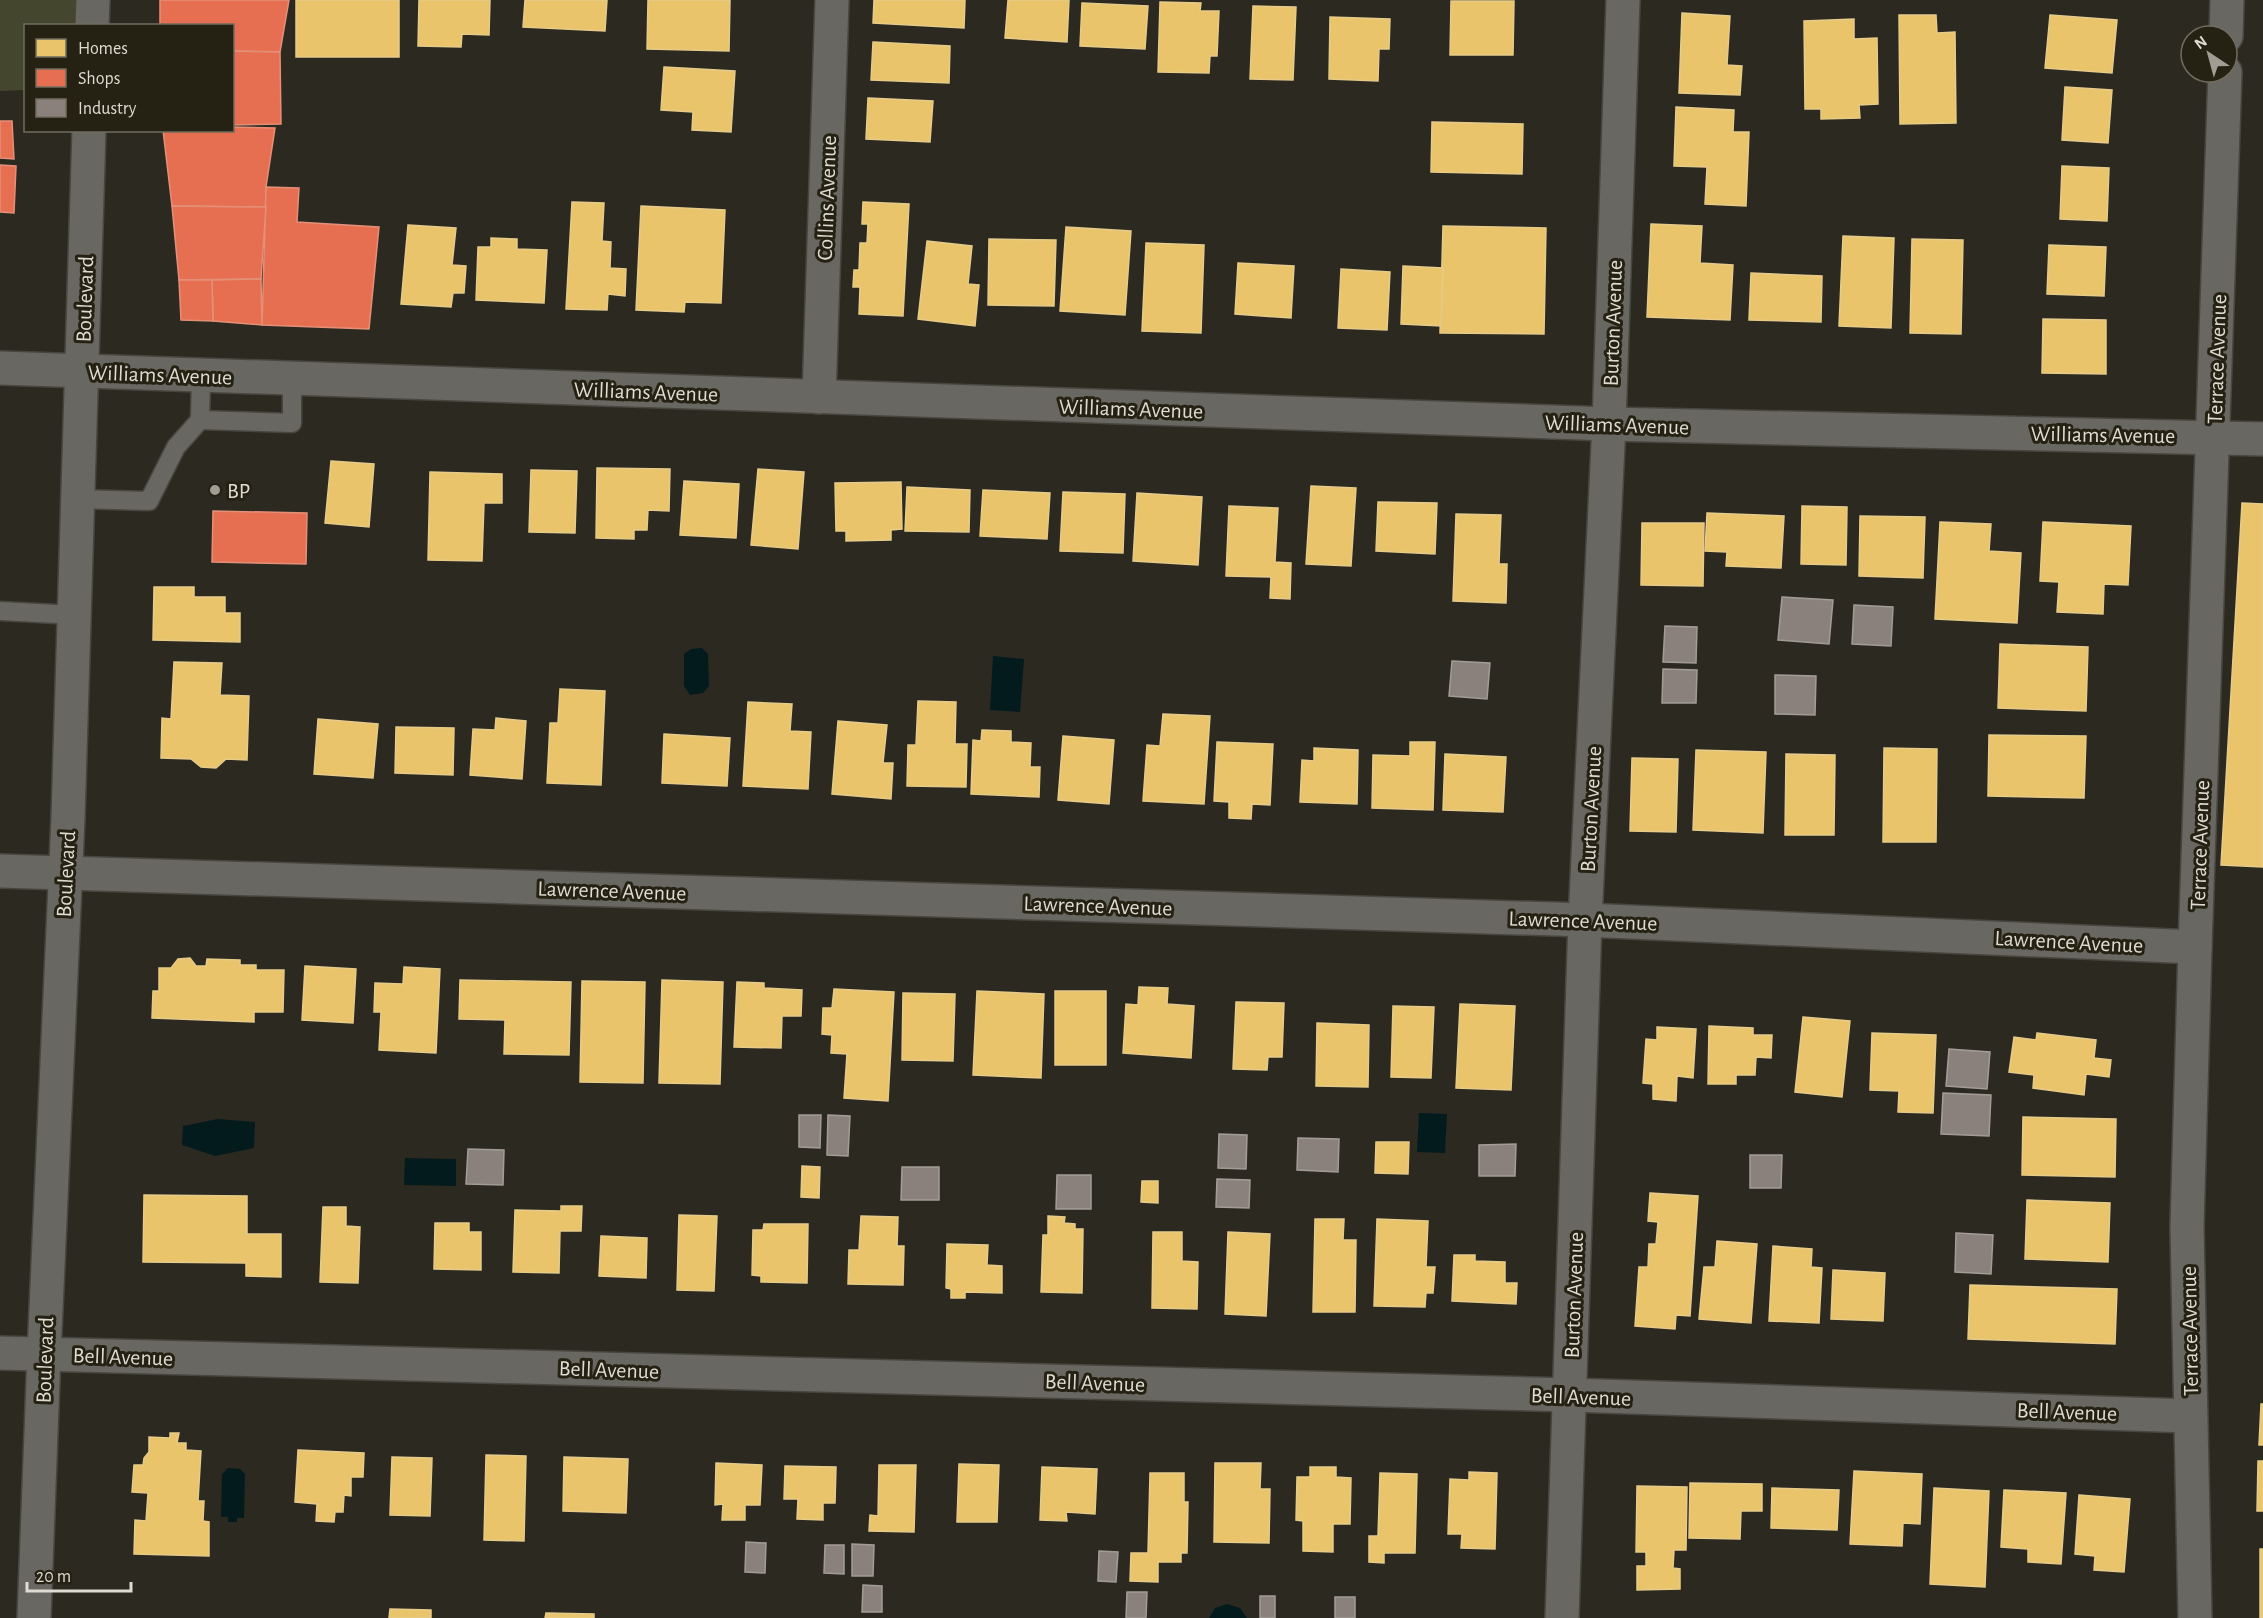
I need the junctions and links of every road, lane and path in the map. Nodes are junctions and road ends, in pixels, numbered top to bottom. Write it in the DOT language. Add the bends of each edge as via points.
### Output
graph roads {
  1 [pos="93,0"];
  2 [pos="832,0"];
  3 [pos="1623,0"];
  4 [pos="2228,0"];
  5 [pos="92,24"];
  6 [pos="2227,24"];
  7 [pos="2225,84"];
  8 [pos="89,132"];
  9 [pos="0,368"];
  10 [pos="81,371"];
  11 [pos="201,375"];
  12 [pos="292,378"];
  13 [pos="819,397"];
  14 [pos="200,420"];
  15 [pos="1609,424"];
  16 [pos="2214,437"];
  17 [pos="2263,439"];
  18 [pos="77,499"];
  19 [pos="0,611"];
  20 [pos="75,615"];
  21 [pos="0,871"];
  22 [pos="65,874"];
  23 [pos="1585,920"];
  24 [pos="2195,946"];
  25 [pos="0,1353"];
  26 [pos="44,1354"];
  27 [pos="1570,1395"];
  28 [pos="2190,1416"];
  29 [pos="34,1618"];
  30 [pos="1562,1618"];
  31 [pos="2195,1618"];
  1 -- 5 [label="street"];
  2 -- 13 [label="street, Collins Avenue"];
  3 -- 15 [label="street, Burton Avenue"];
  4 -- 6 [label="street"];
  7 -- 16 [label="street, Terrace Avenue"];
  8 -- 10 [label="street, Boulevard"];
  9 -- 10 [label="street, Williams Avenue"];
  10 -- 11 [label="street, Williams Avenue"];
  10 -- 18 [label="street, Boulevard"];
  11 -- 12 [label="street, Williams Avenue"];
  11 -- 14 [label="lane"];
  12 -- 13 [label="street, Williams Avenue"];
  12 -- 14 [label="lane" via="292,423"];
  13 -- 15 [label="street, Williams Avenue"];
  14 -- 18 [label="lane" via="176,447 149,501"];
  15 -- 16 [label="street, Williams Avenue"];
  15 -- 23 [label="street, Burton Avenue"];
  16 -- 17 [label="street, Williams Avenue"];
  16 -- 24 [label="street, Terrace Avenue"];
  18 -- 20 [label="street, Boulevard"];
  19 -- 20 [label="lane"];
  20 -- 22 [label="street, Boulevard"];
  21 -- 22 [label="street, Lawrence Avenue"];
  22 -- 23 [label="street, Lawrence Avenue"];
  22 -- 26 [label="street, Boulevard"];
  23 -- 24 [label="street, Lawrence Avenue"];
  23 -- 27 [label="street, Burton Avenue"];
  24 -- 28 [label="street, Terrace Avenue" via="2187,1227"];
  25 -- 26 [label="street, Bell Avenue"];
  26 -- 27 [label="street, Bell Avenue"];
  26 -- 29 [label="street, Boulevard"];
  27 -- 28 [label="street, Bell Avenue"];
  27 -- 30 [label="street, Burton Avenue"];
  28 -- 31 [label="street, Terrace Avenue"];
}
